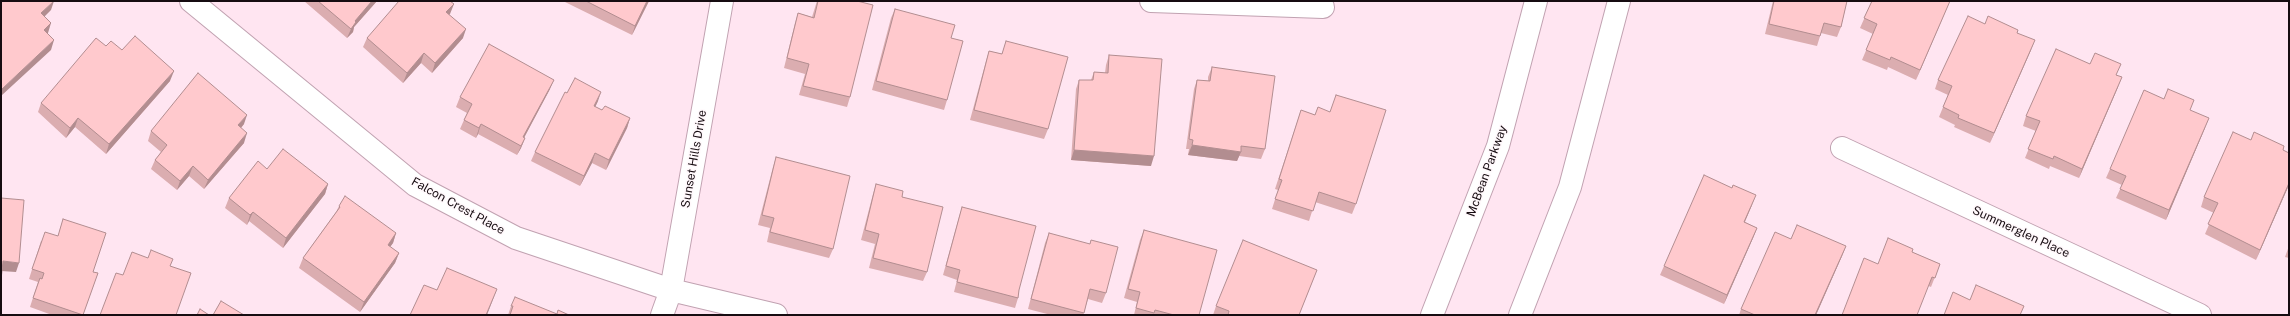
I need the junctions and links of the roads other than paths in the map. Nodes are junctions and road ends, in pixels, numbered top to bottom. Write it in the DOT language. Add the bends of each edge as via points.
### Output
graph roads {
  1 [pos="191,1"];
  2 [pos="722,1"];
  3 [pos="1151,1"];
  4 [pos="1536,1"];
  5 [pos="1619,1"];
  6 [pos="1323,7"];
  7 [pos="1842,148"];
  8 [pos="671,290"];
  9 [pos="662,315"];
  10 [pos="776,315"];
  11 [pos="1432,315"];
  12 [pos="1520,315"];
  13 [pos="2200,315"];
  1 -- 8 [label="street, Falcon Crest Place" via="415,185 516,238"];
  2 -- 8 [label="street, Sunset Hills Drive"];
  3 -- 6 [label="street"];
  4 -- 11 [label="street, McBean Parkway" via="1498,146"];
  5 -- 12 [label="street" via="1570,187"];
  7 -- 13 [label="street, Summerglen Place"];
  8 -- 9 [label="street, Sunset Hills Drive"];
  8 -- 10 [label="street, Falcon Crest Place"];
}
